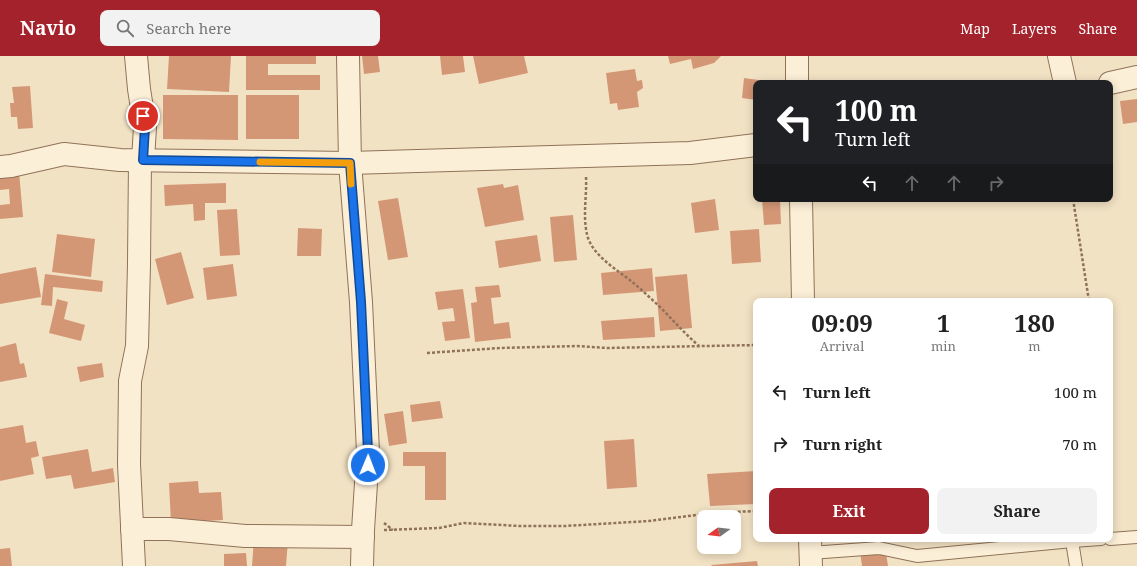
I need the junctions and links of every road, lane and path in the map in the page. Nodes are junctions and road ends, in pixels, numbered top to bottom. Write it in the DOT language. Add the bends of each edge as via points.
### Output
graph roads {
  1 [pos="136,56"];
  2 [pos="348,56"];
  3 [pos="796,56"];
  4 [pos="1060,56"];
  5 [pos="1137,77"];
  6 [pos="797,80"];
  7 [pos="1064,80"];
  8 [pos="1113,82"];
  9 [pos="753,145"];
  10 [pos="585,156"];
  11 [pos="141,160"];
  12 [pos="350,163"];
  13 [pos="0,167"];
  14 [pos="801,202"];
  15 [pos="1073,202"];
  16 [pos="803,298"];
  17 [pos="1089,298"];
  18 [pos="753,345"];
  19 [pos="699,346"];
  20 [pos="427,353"];
  21 [pos="753,511"];
  22 [pos="132,528"];
  23 [pos="363,534"];
  24 [pos="1137,537"];
  25 [pos="1113,538"];
  26 [pos="1062,542"];
  27 [pos="1072,542"];
  28 [pos="810,553"];
  29 [pos="134,566"];
  30 [pos="362,566"];
  31 [pos="1076,566"];
  1 -- 11 [label="street" via="145,127"];
  2 -- 12 [label="street"];
  3 -- 6 [label="street"];
  4 -- 7 [label="street"];
  5 -- 8 [label="street"];
  9 -- 10 [label="street" via="690,153"];
  10 -- 12 [label="street"];
  10 -- 19 [label="path" via="585,213 589,239 603,258 658,305"];
  11 -- 12 [label="street"];
  11 -- 13 [label="street" via="64,154"];
  11 -- 22 [label="street" via="137,346 130,381 128,464"];
  12 -- 23 [label="street" via="361,302 368,452"];
  14 -- 16 [label="street"];
  15 -- 17 [label="path"];
  18 -- 19 [label="path"];
  19 -- 20 [label="path" via="577,346"];
  21 -- 23 [label="path" via="565,526 464,523 439,528"];
  22 -- 23 [label="street" via="245,536"];
  22 -- 29 [label="street"];
  23 -- 30 [label="street"];
  24 -- 25 [label="lane"];
  26 -- 28 [label="lane" via="917,556 879,548"];
  27 -- 31 [label="lane"];
}
